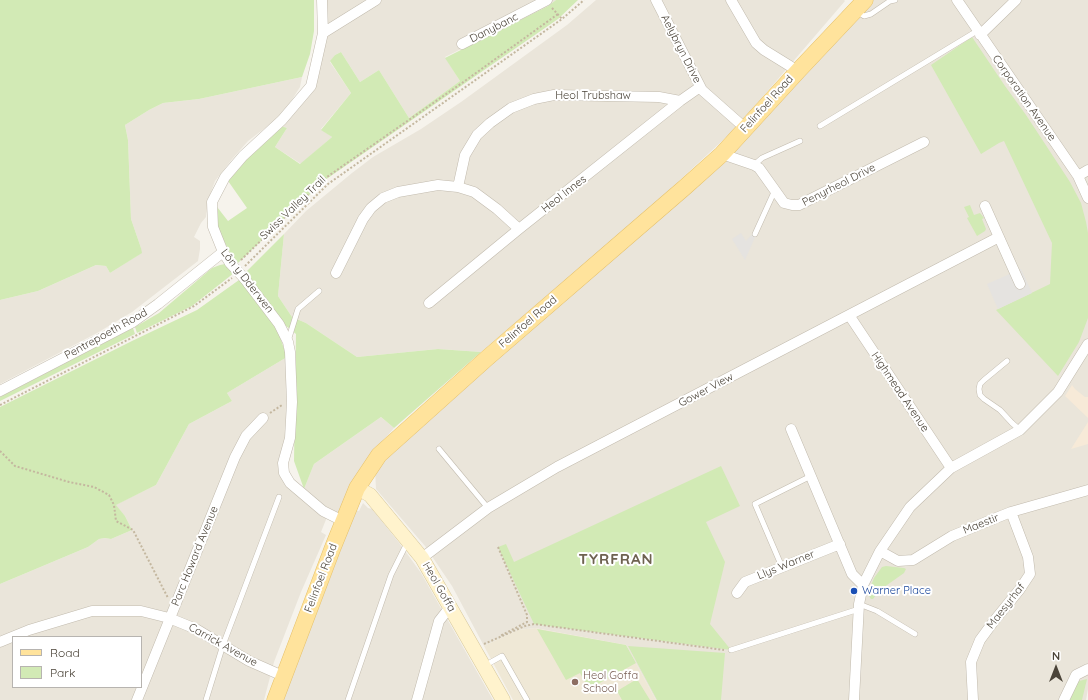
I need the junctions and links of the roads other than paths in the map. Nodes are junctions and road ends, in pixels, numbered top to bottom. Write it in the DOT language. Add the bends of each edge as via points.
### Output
graph roads {
  1 [pos="322,0"];
  2 [pos="376,0"];
  3 [pos="547,0"];
  4 [pos="656,0"];
  5 [pos="731,0"];
  6 [pos="895,0"];
  7 [pos="957,0"];
  8 [pos="1016,0"];
  9 [pos="859,4"];
  10 [pos="323,33"];
  11 [pos="979,33"];
  12 [pos="462,44"];
  13 [pos="798,70"];
  14 [pos="700,87"];
  15 [pos="680,101"];
  16 [pos="820,126"];
  17 [pos="745,128"];
  18 [pos="800,141"];
  19 [pos="924,142"];
  20 [pos="722,154"];
  21 [pos="754,165"];
  22 [pos="1088,170"];
  23 [pos="1078,176"];
  24 [pos="458,187"];
  25 [pos="775,190"];
  26 [pos="1088,198"];
  27 [pos="985,206"];
  28 [pos="519,229"];
  29 [pos="755,234"];
  30 [pos="999,237"];
  31 [pos="223,252"];
  32 [pos="336,273"];
  33 [pos="1020,284"];
  34 [pos="319,291"];
  35 [pos="429,303"];
  36 [pos="849,315"];
  37 [pos="288,342"];
  38 [pos="1088,344"];
  39 [pos="1007,360"];
  40 [pos="0,391"];
  41 [pos="263,418"];
  42 [pos="791,429"];
  43 [pos="1020,430"];
  44 [pos="439,449"];
  45 [pos="951,468"];
  46 [pos="811,476"];
  47 [pos="357,488"];
  48 [pos="1088,490"];
  49 [pos="279,497"];
  50 [pos="488,508"];
  51 [pos="1011,512"];
  52 [pos="343,521"];
  53 [pos="408,540"];
  54 [pos="840,544"];
  55 [pos="880,551"];
  56 [pos="422,558"];
  57 [pos="782,567"];
  58 [pos="863,585"];
  59 [pos="737,593"];
  60 [pos="859,606"];
  61 [pos="450,607"];
  62 [pos="169,618"];
  63 [pos="915,634"];
  64 [pos="14,636"];
  65 [pos="12,637"];
  66 [pos="0,642"];
  67 [pos="223,645"];
  68 [pos="732,650"];
  69 [pos="484,666"];
  70 [pos="1088,670"];
  71 [pos="283,676"];
  72 [pos="138,700"];
  73 [pos="206,700"];
  74 [pos="275,700"];
  75 [pos="348,700"];
  76 [pos="417,700"];
  77 [pos="503,700"];
  78 [pos="527,700"];
  79 [pos="854,700"];
  80 [pos="973,700"];
  81 [pos="1064,700"];
  1 -- 10 [label="street, Lôn y Dderwen"];
  2 -- 10 [label="street"];
  3 -- 12 [label="street, Danybanc"];
  4 -- 14 [label="street, Aelybryn Drive"];
  5 -- 13 [label="street" via="756,43"];
  6 -- 9 [label="lane" via="864,16"];
  7 -- 11 [label="street, Corporation Avenue"];
  8 -- 11 [label="street"];
  9 -- 13 [label="main road, Felinfoel Road"];
  10 -- 31 [label="street, Lôn y Dderwen" via="311,86 282,120 243,156 225,177 212,202 214,227"];
  11 -- 16 [label="lane"];
  11 -- 23 [label="street, Corporation Avenue"];
  13 -- 17 [label="main road, Felinfoel Road"];
  14 -- 15 [label="street, Heol Innes"];
  14 -- 17 [label="street, Aelybryn Drive"];
  15 -- 24 [label="street, Heol Trubshaw" via="659,97 554,95 534,99 511,108 477,135 465,155"];
  15 -- 28 [label="street, Heol Innes"];
  17 -- 20 [label="main road, Felinfoel Road"];
  18 -- 21 [label="lane" via="762,158"];
  19 -- 25 [label="street, Penyrheol Drive" via="799,205 784,203"];
  20 -- 21 [label="street, Penyrheol Drive"];
  20 -- 47 [label="main road, Felinfoel Road" via="486,358 379,455"];
  21 -- 25 [label="street, Penyrheol Drive"];
  22 -- 23 [label="street"];
  23 -- 26 [label="street, Corporation Avenue"];
  24 -- 28 [label="street" via="474,192"];
  24 -- 32 [label="street" via="438,184 398,192 383,198 363,219"];
  25 -- 29 [label="lane"];
  27 -- 30 [label="street"];
  28 -- 35 [label="street, Heol Innes"];
  30 -- 33 [label="street"];
  30 -- 36 [label="street, Gower View"];
  31 -- 37 [label="street, Lôn y Dderwen, bridge" via="279,324"];
  31 -- 40 [label="street, Pentrepoeth Road" via="133,322"];
  34 -- 37 [label="lane" via="298,309"];
  36 -- 45 [label="street, Highmead Avenue"];
  36 -- 50 [label="street, Gower View" via="557,467"];
  37 -- 52 [label="street, Lôn y Dderwen" via="292,402 290,438 283,462 284,473 290,484 324,511"];
  38 -- 43 [label="street" via="1058,392"];
  39 -- 43 [label="lane" via="980,384 980,395"];
  41 -- 62 [label="street, Parc Howard Avenue" via="246,436 235,457"];
  42 -- 46 [label="street"];
  43 -- 45 [label="street"];
  44 -- 50 [label="lane"];
  45 -- 55 [label="street" via="910,507"];
  46 -- 54 [label="street"];
  46 -- 57 [label="lane" via="755,504"];
  47 -- 52 [label="main road, Felinfoel Road"];
  47 -- 53 [label="street, Heol Goffa" via="370,495"];
  48 -- 51 [label="street, Maestir"];
  49 -- 67 [label="lane"];
  50 -- 56 [label="street, Gower View"];
  51 -- 55 [label="street, Maestir" via="952,536 913,560 898,561"];
  51 -- 80 [label="street, Maesyrhaf" via="1028,557 1030,574 980,640 971,662"];
  52 -- 71 [label="main road, Felinfoel Road"];
  53 -- 56 [label="street, Heol Goffa"];
  53 -- 75 [label="lane" via="391,575"];
  54 -- 57 [label="street, Llys Warner"];
  54 -- 58 [label="street" via="852,574"];
  55 -- 58 [label="street"];
  56 -- 61 [label="street, Heol Goffa"];
  57 -- 59 [label="street, Llys Warner" via="745,582"];
  58 -- 60 [label="street"];
  60 -- 63 [label="lane" via="877,611"];
  60 -- 68 [label="lane"];
  60 -- 79 [label="street"];
  61 -- 69 [label="street, Heol Goffa"];
  61 -- 76 [label="street" via="439,622"];
  62 -- 64 [label="street, Carrick Avenue" via="141,611 92,611"];
  62 -- 67 [label="street, Carrick Avenue" via="196,629"];
  62 -- 72 [label="street, Parc Howard Avenue"];
  65 -- 66 [label="street, Carrick Avenue"];
  67 -- 71 [label="street, Carrick Avenue" via="249,661"];
  67 -- 73 [label="lane"];
  69 -- 77 [label="street, Heol Goffa"];
  69 -- 78 [label="lane" via="502,656"];
  70 -- 81 [label="street" via="1076,675"];
  71 -- 74 [label="main road, Felinfoel Road"];
}
